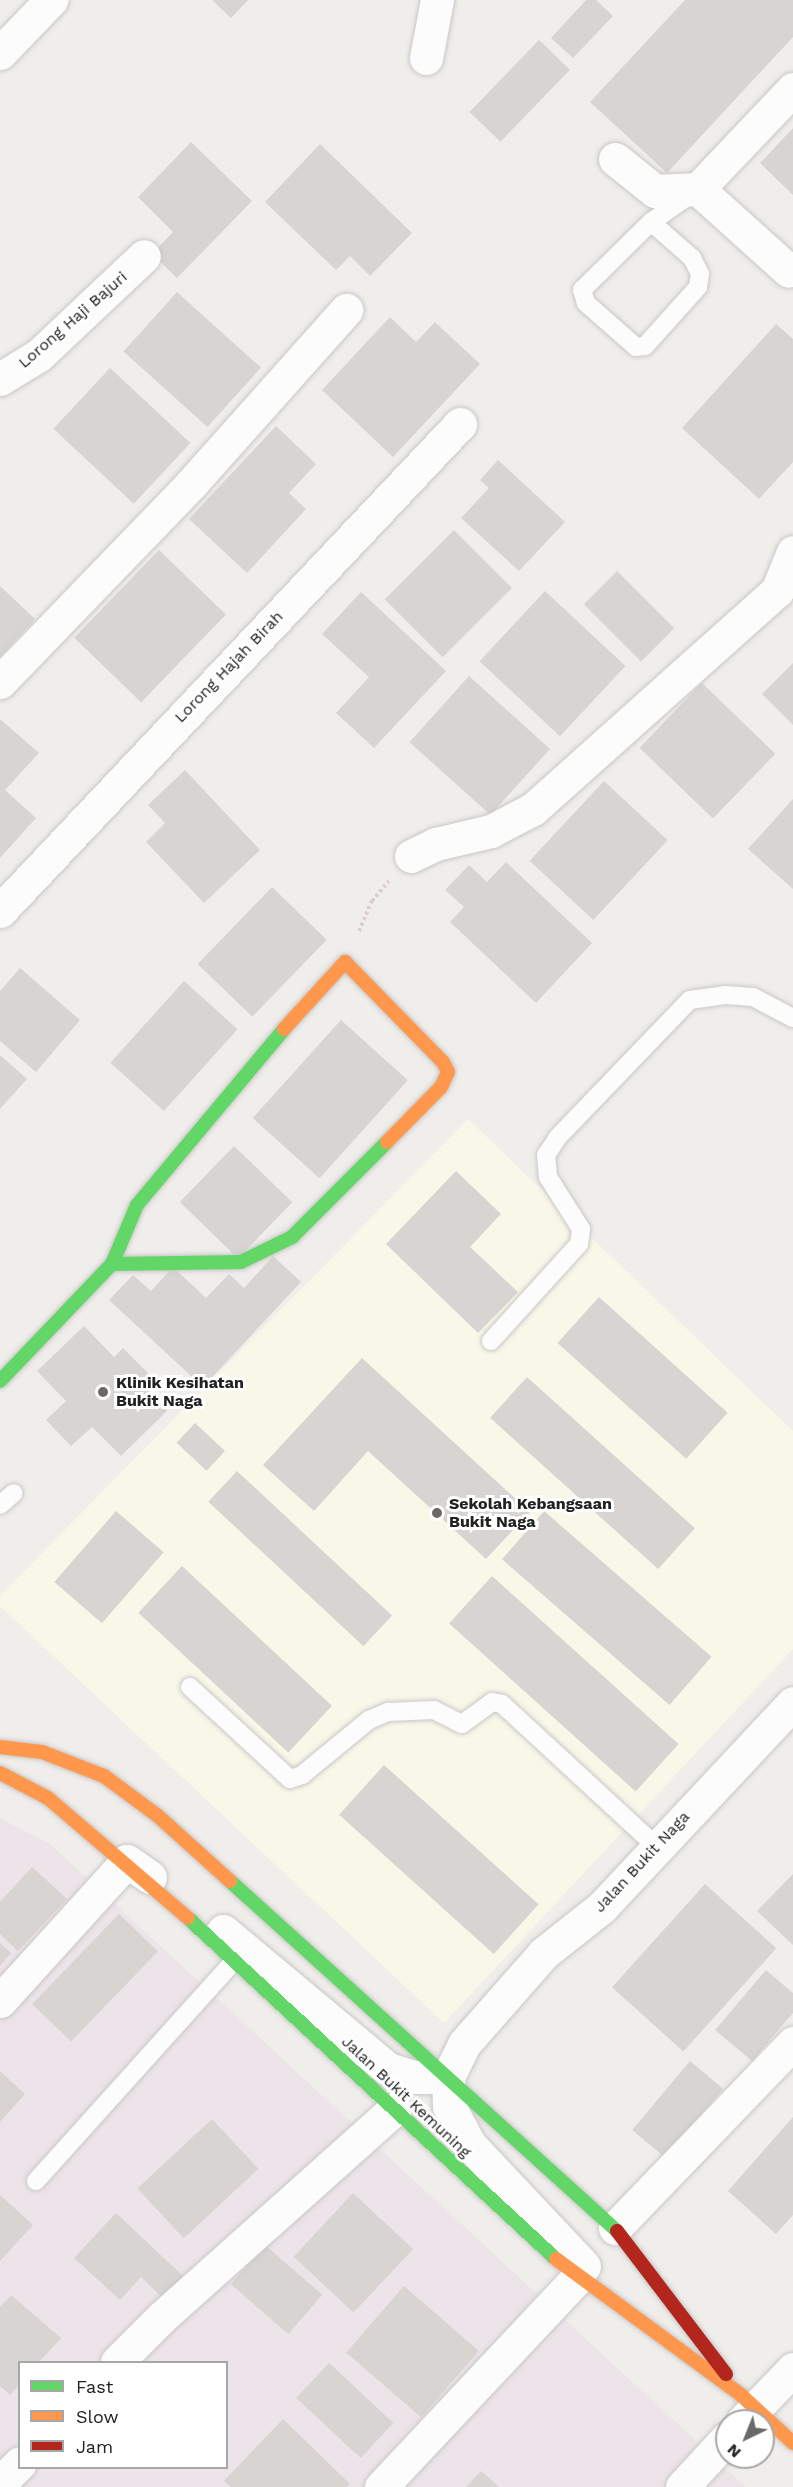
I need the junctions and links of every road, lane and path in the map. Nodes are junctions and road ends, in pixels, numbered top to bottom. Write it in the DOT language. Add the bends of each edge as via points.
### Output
graph roads {
  1 [pos="51,0"];
  2 [pos="437,0"];
  3 [pos="0,53"];
  4 [pos="426,58"];
  5 [pos="793,89"];
  6 [pos="615,159"];
  7 [pos="698,189"];
  8 [pos="651,222"];
  9 [pos="144,256"];
  10 [pos="791,272"];
  11 [pos="346,310"];
  12 [pos="0,379"];
  13 [pos="460,424"];
  14 [pos="793,552"];
  15 [pos="785,599"];
  16 [pos="0,682"];
  17 [pos="411,856"];
  18 [pos="0,911"];
  19 [pos="345,962"];
  20 [pos="793,1018"];
  21 [pos="112,1264"];
  22 [pos="491,1341"];
  23 [pos="0,1381"];
  24 [pos="14,1493"];
  25 [pos="0,1505"];
  26 [pos="190,1687"];
  27 [pos="793,1703"];
  28 [pos="0,1747"];
  29 [pos="0,1773"];
  30 [pos="656,1846"];
  31 [pos="127,1861"];
  32 [pos="235,1960"];
  33 [pos="0,2001"];
  34 [pos="793,2043"];
  35 [pos="448,2077"];
  36 [pos="395,2109"];
  37 [pos="36,2181"];
  38 [pos="615,2228"];
  39 [pos="577,2278"];
  40 [pos="644,2327"];
  41 [pos="118,2361"];
  42 [pos="793,2369"];
  43 [pos="746,2408"];
  44 [pos="793,2443"];
  45 [pos="715,2451"];
  46 [pos="18,2465"];
  47 [pos="0,2482"];
  48 [pos="381,2487"];
  49 [pos="682,2487"];
  1 -- 3 [label="street"];
  2 -- 4 [label="street"];
  5 -- 7 [label="street"];
  6 -- 7 [label="street" via="656,191"];
  7 -- 8 [label="lane"];
  7 -- 10 [label="street"];
  8 -- 8 [label="lane" via="582,290 586,303 636,347 645,345 698,287 699,281 692,258"];
  9 -- 12 [label="street, Lorong Haji Bajuri" via="39,355"];
  11 -- 16 [label="street" via="192,483"];
  13 -- 18 [label="street, Lorong Hajah Birah"];
  14 -- 15 [label="street"];
  15 -- 17 [label="street" via="533,809 491,831 436,844"];
  17 -- 19 [label="path" via="372,901"];
  19 -- 21 [label="main road" via="235,1083 137,1205"];
  19 -- 21 [label="main road" via="443,1062 448,1072 441,1086 292,1237 241,1262"];
  20 -- 22 [label="lane" via="753,997 690,1000 558,1137 546,1155 548,1177 581,1229 579,1244"];
  21 -- 23 [label="main road"];
  24 -- 25 [label="lane"];
  26 -- 30 [label="lane" via="290,1779 302,1775 369,1720 388,1712 434,1710 462,1724 492,1702 502,1704"];
  27 -- 30 [label="street, Jalan Bukit Naga"];
  28 -- 35 [label="main road" via="42,1752 104,1776 158,1816"];
  29 -- 31 [label="main road, Jalan Bukit Kemuning" via="48,1798"];
  30 -- 35 [label="street, Jalan Bukit Naga" via="602,1907 544,1953 464,2044"];
  31 -- 32 [label="main road, Jalan Bukit Kemuning"];
  31 -- 33 [label="street"];
  31 -- 35 [label="street" via="228,1935 388,2069 416,2078"];
  32 -- 36 [label="main road, Jalan Bukit Kemuning"];
  32 -- 37 [label="lane"];
  34 -- 38 [label="street"];
  35 -- 38 [label="main road"];
  35 -- 40 [label="street" via="449,2106 470,2145"];
  36 -- 39 [label="main road, Jalan Bukit Kemuning"];
  36 -- 41 [label="street"];
  38 -- 43 [label="main road"];
  39 -- 40 [label="main road, Jalan Bukit Kemuning"];
  39 -- 48 [label="street"];
  40 -- 43 [label="main road, Jalan Bukit Kemuning"];
  42 -- 43 [label="street"];
  43 -- 44 [label="main road, Jalan Bukit Kemuning"];
  45 -- 49 [label="street"];
  46 -- 47 [label="street"];
}
